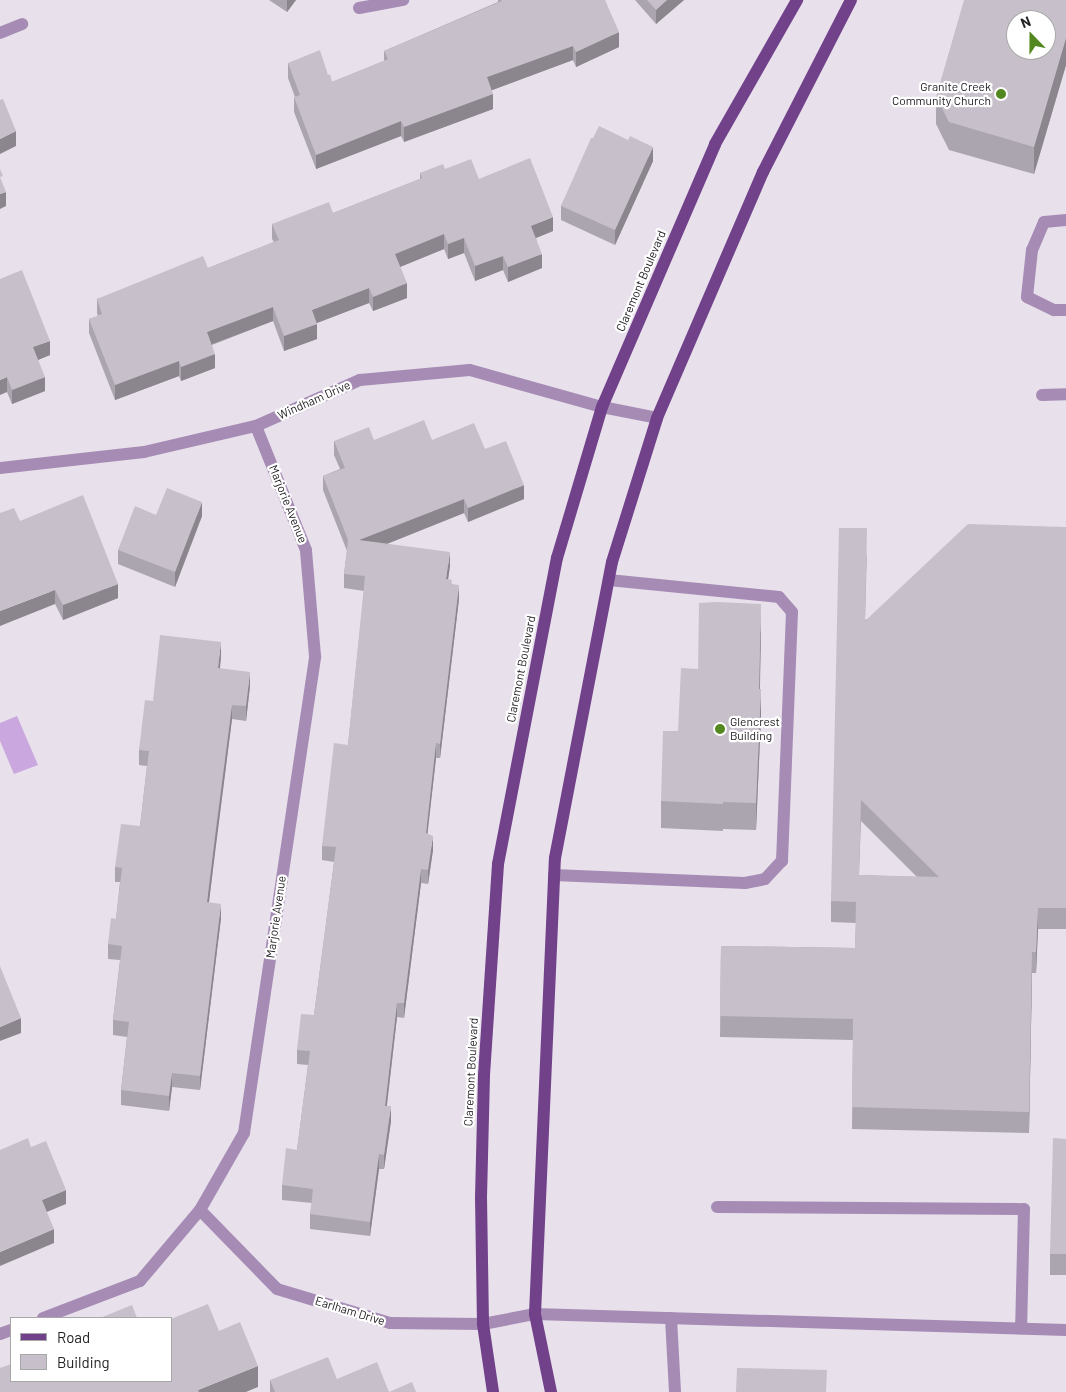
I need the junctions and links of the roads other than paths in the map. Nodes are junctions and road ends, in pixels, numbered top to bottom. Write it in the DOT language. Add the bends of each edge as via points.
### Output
graph roads {
  1 [pos="403,0"];
  2 [pos="797,0"];
  3 [pos="851,0"];
  4 [pos="360,8"];
  5 [pos="22,24"];
  6 [pos="0,33"];
  7 [pos="1066,220"];
  8 [pos="1066,310"];
  9 [pos="1066,394"];
  10 [pos="1042,395"];
  11 [pos="602,407"];
  12 [pos="657,418"];
  13 [pos="256,426"];
  14 [pos="0,468"];
  15 [pos="608,580"];
  16 [pos="554,875"];
  17 [pos="717,1207"];
  18 [pos="200,1210"];
  19 [pos="535,1314"];
  20 [pos="45,1317"];
  21 [pos="671,1318"];
  22 [pos="483,1324"];
  23 [pos="1021,1328"];
  24 [pos="1066,1330"];
  25 [pos="493,1392"];
  26 [pos="551,1392"];
  27 [pos="675,1392"];
  1 -- 4 [label="street"];
  2 -- 11 [label="main road, Claremont Boulevard" via="714,144"];
  3 -- 12 [label="main road" via="763,172"];
  5 -- 6 [label="street"];
  7 -- 8 [label="street" via="1044,222 1032,250 1027,297 1054,310"];
  9 -- 10 [label="street"];
  11 -- 12 [label="street, Windham Drive"];
  11 -- 13 [label="street, Windham Drive" via="470,370 360,380"];
  11 -- 22 [label="main road, Claremont Boulevard" via="557,558 498,864 483,1092"];
  12 -- 15 [label="main road"];
  13 -- 14 [label="street, Windham Drive" via="144,452"];
  13 -- 18 [label="street, Marjorie Avenue" via="306,550 315,656 244,1133"];
  15 -- 16 [label="main road"];
  15 -- 16 [label="street" via="779,597 792,612 782,861 765,878 744,883"];
  16 -- 19 [label="main road"];
  17 -- 23 [label="street" via="1024,1209"];
  18 -- 20 [label="street, Marjorie Avenue" via="140,1281"];
  18 -- 22 [label="street, Earlham Drive" via="277,1289 390,1324"];
  19 -- 21 [label="street, Earlham Drive"];
  19 -- 22 [label="street, Earlham Drive"];
  19 -- 26 [label="main road"];
  21 -- 23 [label="street, Earlham Drive"];
  21 -- 27 [label="street"];
  22 -- 25 [label="main road, Claremont Boulevard"];
  23 -- 24 [label="street, Earlham Drive"];
}
